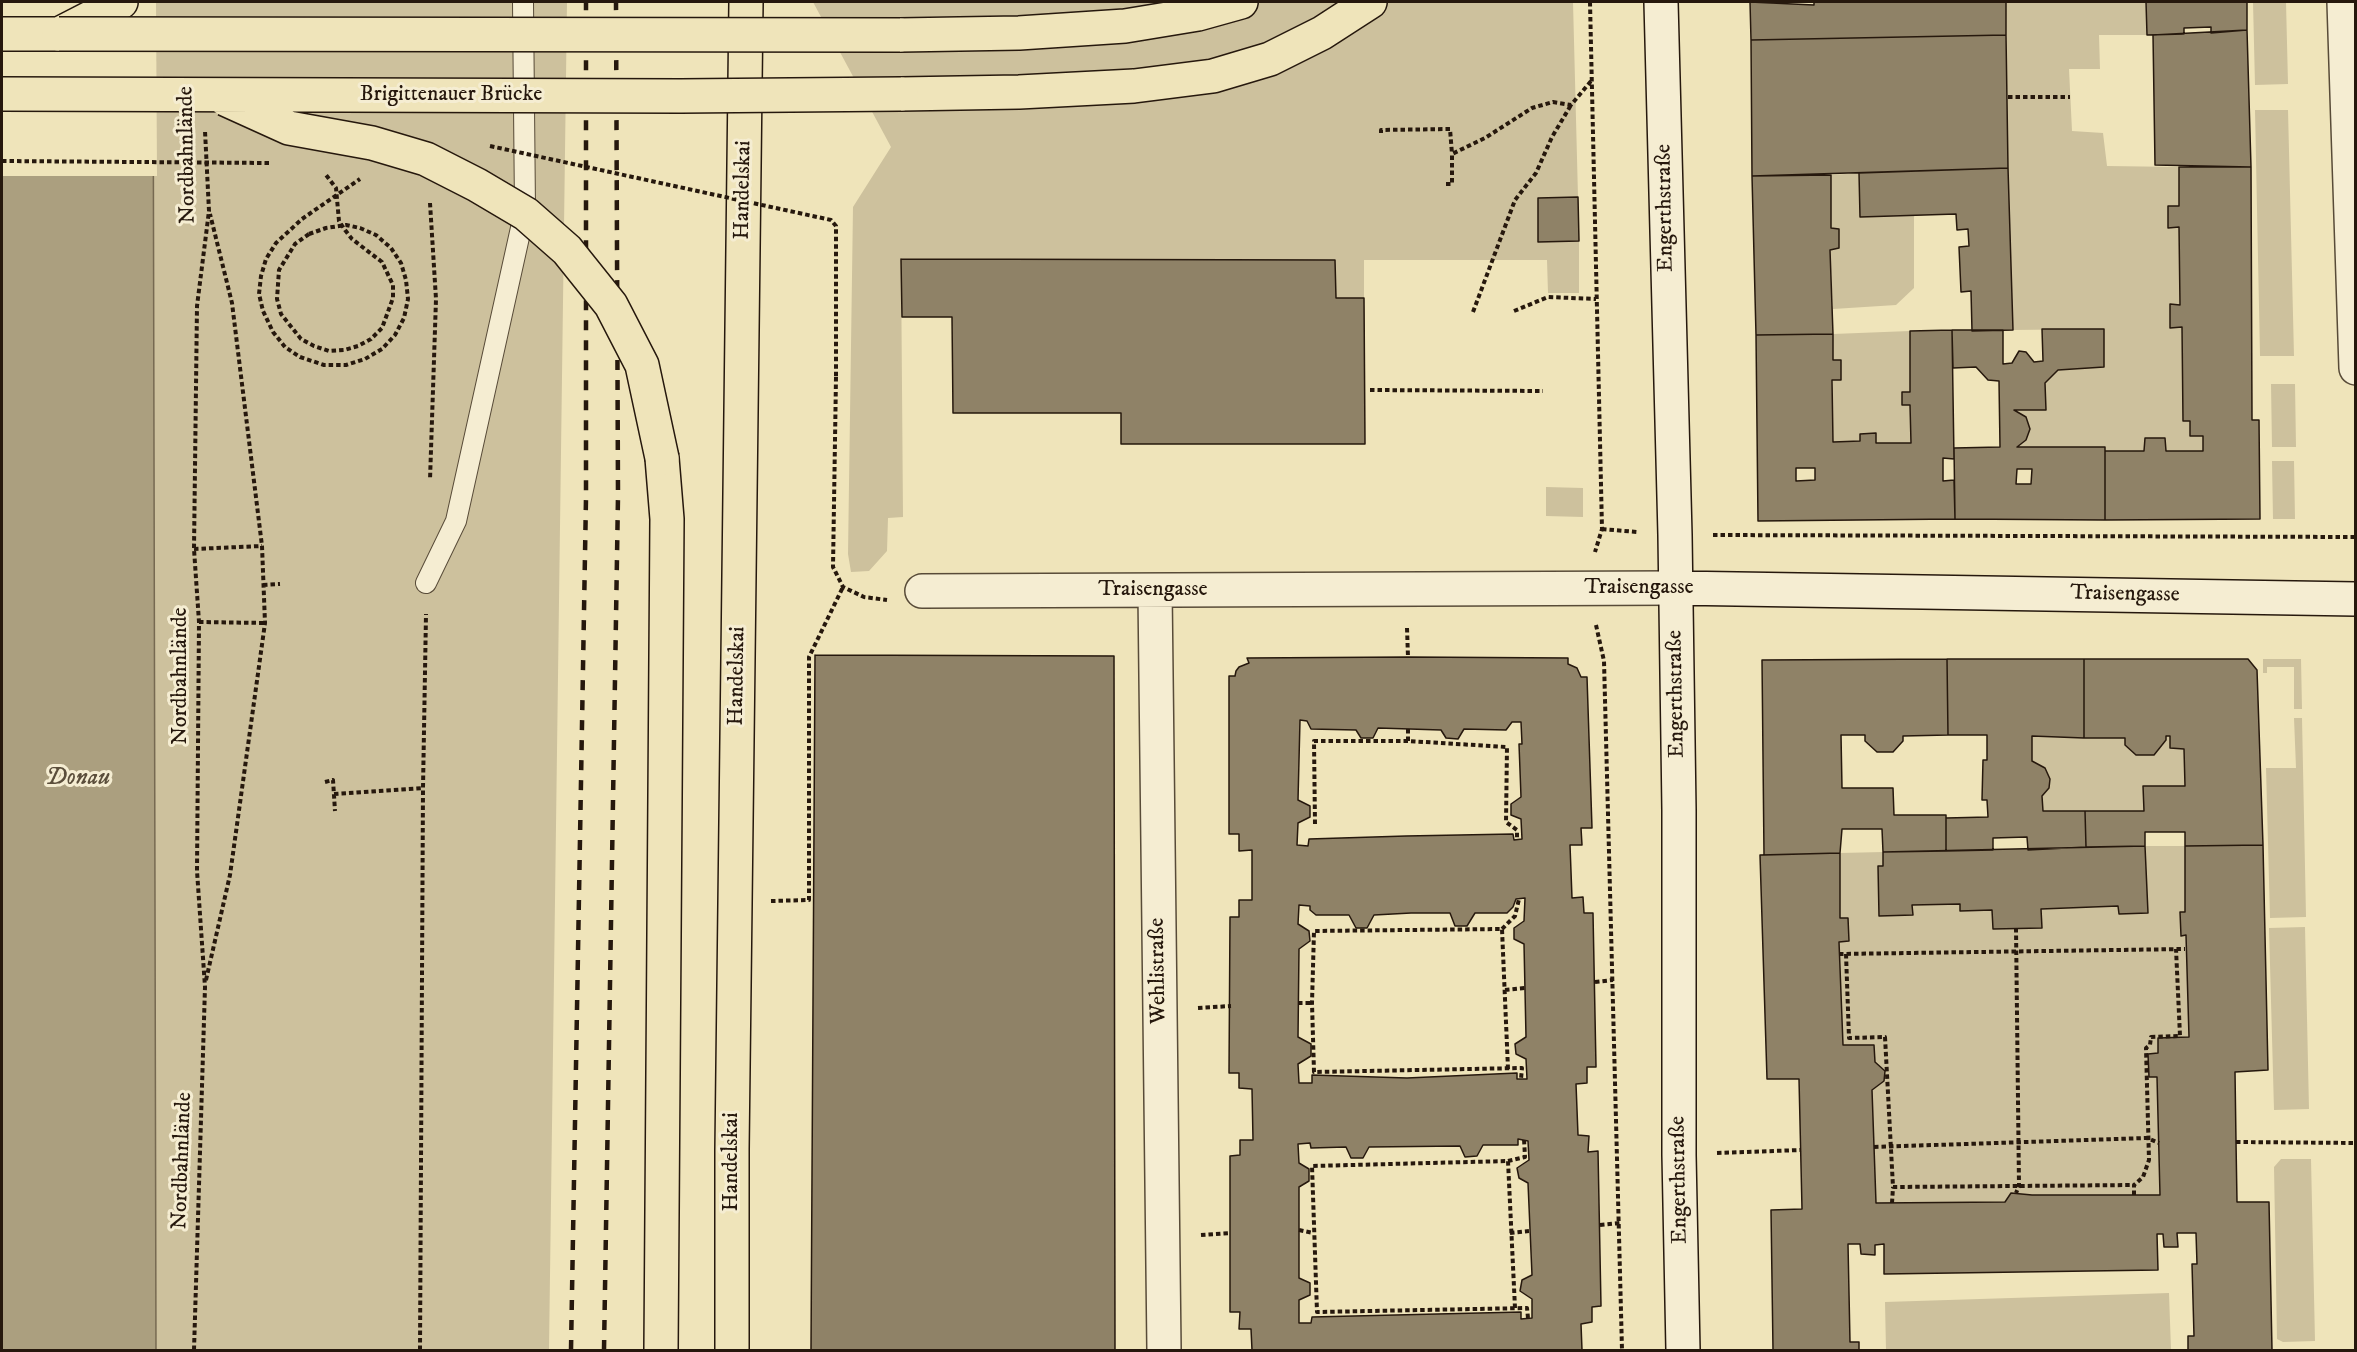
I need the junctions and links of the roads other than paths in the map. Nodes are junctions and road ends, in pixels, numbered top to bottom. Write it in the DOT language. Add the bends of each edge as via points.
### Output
graph roads {
  1 [pos="121,2"];
  2 [pos="523,2"];
  3 [pos="746,2"];
  4 [pos="1241,2"];
  5 [pos="1370,2"];
  6 [pos="1661,2"];
  7 [pos="2344,2"];
  8 [pos="2,34"];
  9 [pos="59,34"];
  10 [pos="2,94"];
  11 [pos="216,94"];
  12 [pos="2355,368"];
  13 [pos="426,583"];
  14 [pos="1674,588"];
  15 [pos="922,591"];
  16 [pos="1155,591"];
  17 [pos="2355,599"];
  18 [pos="661,1350"];
  19 [pos="732,1350"];
  20 [pos="1164,1350"];
  21 [pos="1683,1350"];
  1 -- 9 [label="main road"];
  2 -- 13 [label="lane" via="525,210 456,521"];
  3 -- 19 [label="main road, Handelskai"];
  4 -- 9 [label="main road, bridge" via="1198,14 1125,26 1019,33"];
  5 -- 11 [label="main road, Brigittenauer Brücke, bridge" via="1322,33 1270,59 1213,76 1134,86 901,94"];
  6 -- 14 [label="street, Engerthstraße"];
  7 -- 12 [label="street"];
  8 -- 9 [label="main road"];
  10 -- 11 [label="main road, Brigittenauer Brücke, bridge"];
  11 -- 18 [label="main road, bridge" via="290,128 372,142 426,159 526,214 567,250 611,305 642,365 662,458 668,519"];
  14 -- 16 [label="street, Traisengasse"];
  14 -- 17 [label="street, Traisengasse"];
  14 -- 21 [label="street, Engerthstraße"];
  15 -- 16 [label="street, Traisengasse"];
  16 -- 20 [label="street, Wehlistraße"];
}
